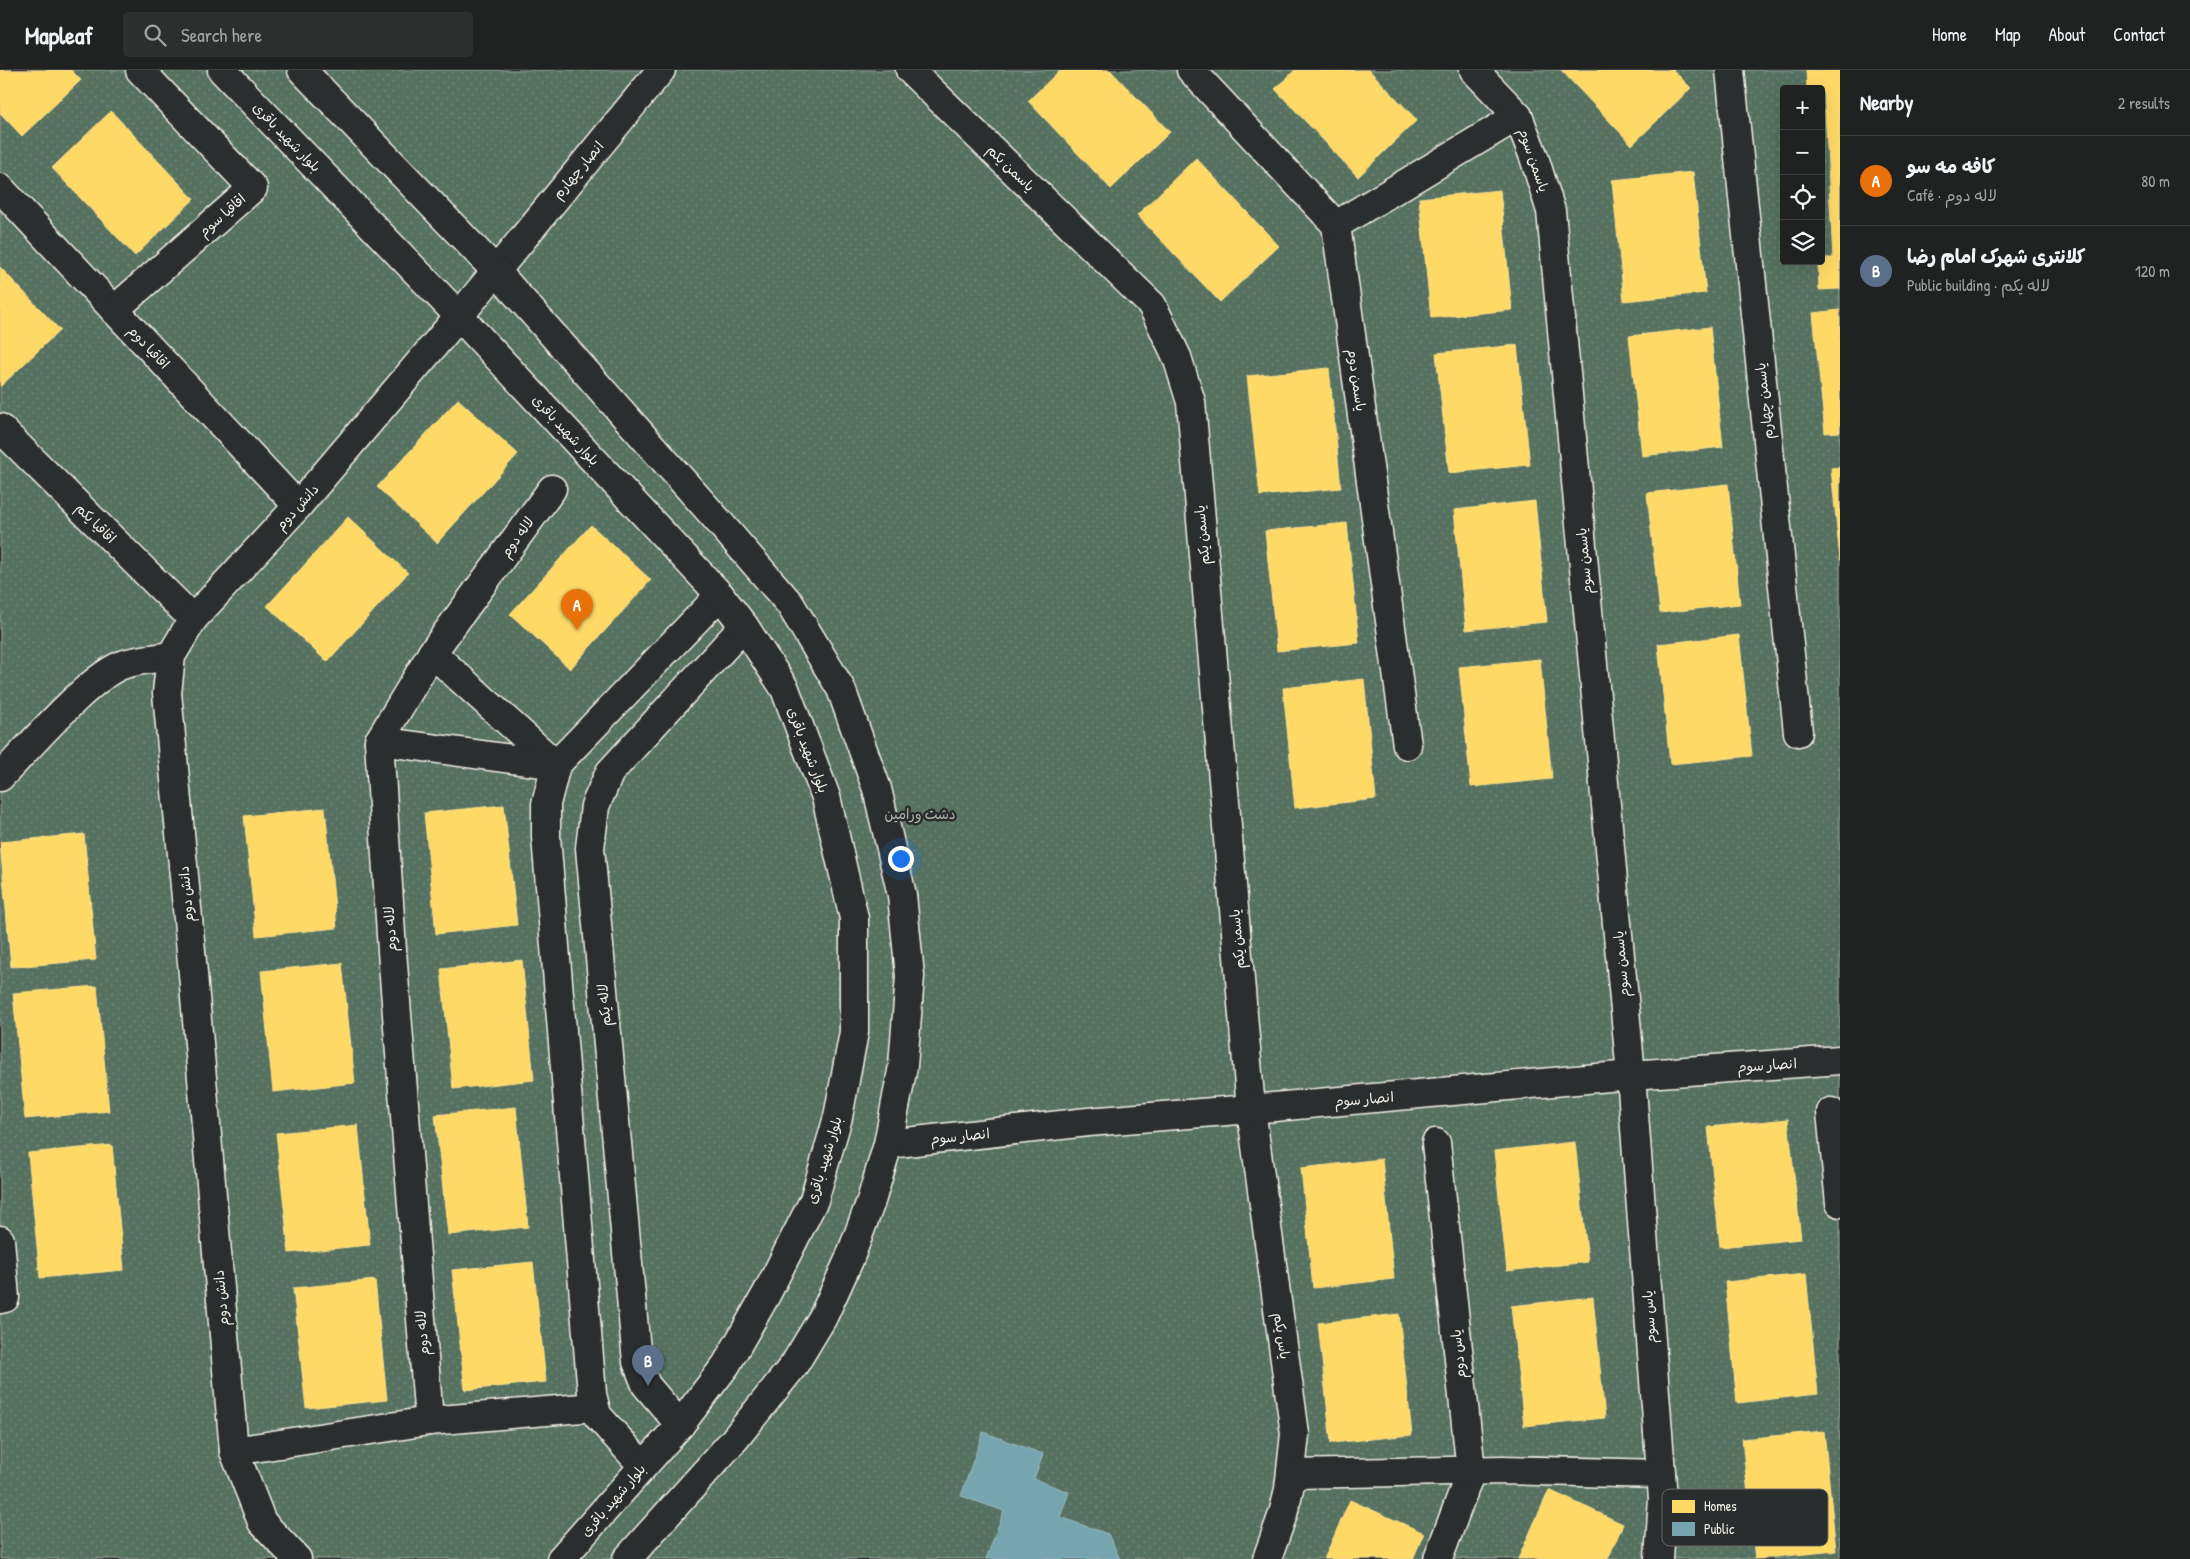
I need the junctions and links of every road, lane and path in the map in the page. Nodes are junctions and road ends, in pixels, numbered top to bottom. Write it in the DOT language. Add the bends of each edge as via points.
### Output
graph roads {
  1 [pos="140,70"];
  2 [pos="222,70"];
  3 [pos="302,70"];
  4 [pos="661,70"];
  5 [pos="910,70"];
  6 [pos="1192,70"];
  7 [pos="1474,70"];
  8 [pos="1730,70"];
  9 [pos="1518,116"];
  10 [pos="0,188"];
  11 [pos="1336,225"];
  12 [pos="496,271"];
  13 [pos="114,310"];
  14 [pos="459,316"];
  15 [pos="0,428"];
  16 [pos="552,489"];
  17 [pos="298,506"];
  18 [pos="720,595"];
  19 [pos="193,619"];
  20 [pos="744,626"];
  21 [pos="432,653"];
  22 [pos="171,656"];
  23 [pos="1798,732"];
  24 [pos="379,741"];
  25 [pos="1407,745"];
  26 [pos="556,765"];
  27 [pos="0,777"];
  28 [pos="1840,1060"];
  29 [pos="1631,1075"];
  30 [pos="1252,1109"];
  31 [pos="1832,1112"];
  32 [pos="888,1144"];
  33 [pos="1436,1144"];
  34 [pos="1840,1203"];
  35 [pos="0,1240"];
  36 [pos="0,1299"];
  37 [pos="594,1406"];
  38 [pos="430,1421"];
  39 [pos="680,1426"];
  40 [pos="234,1451"];
  41 [pos="643,1466"];
  42 [pos="1471,1471"];
  43 [pos="1290,1474"];
  44 [pos="1661,1474"];
  45 [pos="1662,1489"];
  46 [pos="1662,1514"];
  47 [pos="297,1559"];
  48 [pos="561,1559"];
  49 [pos="626,1559"];
  50 [pos="1266,1559"];
  51 [pos="1438,1559"];
  52 [pos="1659,1559"];
  1 -- 13 [label="street, اقاقیا سوم" via="253,188"];
  2 -- 14 [label="street, بلوار شهید باقری"];
  3 -- 12 [label="street"];
  4 -- 12 [label="street, انصار چهارم"];
  5 -- 30 [label="street, یاسمن یکم" via="1152,305 1177,357 1191,402"];
  6 -- 11 [label="street"];
  7 -- 9 [label="street, یاسمن سوم"];
  8 -- 23 [label="street, یاسمن چهارم"];
  9 -- 11 [label="street"];
  9 -- 29 [label="street, یاسمن سوم" via="1551,211"];
  10 -- 13 [label="street, اقاقیا دوم"];
  11 -- 25 [label="street, یاسمن دوم"];
  12 -- 14 [label="street, انصار چهارم"];
  12 -- 32 [label="street" via="790,604 841,689 877,789 902,895 910,976 903,1066"];
  13 -- 17 [label="street, اقاقیا دوم"];
  14 -- 17 [label="street, دانش دوم"];
  14 -- 18 [label="street, بلوار شهید باقری"];
  15 -- 19 [label="street, اقاقیا یکم"];
  16 -- 21 [label="street, لاله دوم"];
  17 -- 19 [label="street, دانش دوم"];
  18 -- 20 [label="street, بلوار شهید باقری"];
  18 -- 26 [label="street"];
  19 -- 22 [label="street, دانش دوم"];
  20 -- 39 [label="street, بلوار شهید باقری" via="786,689 826,797 854,918 854,1032 838,1117 814,1200 726,1365"];
  20 -- 39 [label="street, لاله یکم" via="610,772 595,806 590,848 637,1362 646,1385"];
  21 -- 24 [label="street, لاله دوم"];
  21 -- 26 [label="street"];
  22 -- 27 [label="street" via="125,664 109,671"];
  22 -- 40 [label="street, دانش دوم" via="167,693"];
  24 -- 26 [label="street"];
  24 -- 38 [label="street, لاله دوم" via="392,951"];
  26 -- 37 [label="street" via="546,804 546,837"];
  28 -- 29 [label="street, انصار سوم"];
  29 -- 30 [label="street, انصار سوم"];
  29 -- 44 [label="street, یاس سوم"];
  30 -- 32 [label="street, انصار سوم" via="1088,1122"];
  30 -- 43 [label="street, یاس یکم" via="1295,1434"];
  31 -- 34 [label="street"];
  32 -- 49 [label="street" via="849,1260 823,1317 794,1365 734,1440"];
  33 -- 42 [label="street, یاس دوم"];
  35 -- 36 [label="street" via="5,1298"];
  37 -- 38 [label="street"];
  37 -- 41 [label="street" via="602,1421"];
  38 -- 40 [label="street"];
  39 -- 41 [label="street, بلوار شهید باقری"];
  40 -- 47 [label="street, دانش دوم" via="262,1522"];
  41 -- 48 [label="street, بلوار شهید باقری"];
  42 -- 43 [label="street"];
  42 -- 44 [label="street"];
  42 -- 51 [label="street, یاس دوم"];
  43 -- 50 [label="street, یاس یکم" via="1283,1514"];
  44 -- 45 [label="street, یاس سوم"];
  46 -- 52 [label="street, یاس سوم"];
}
